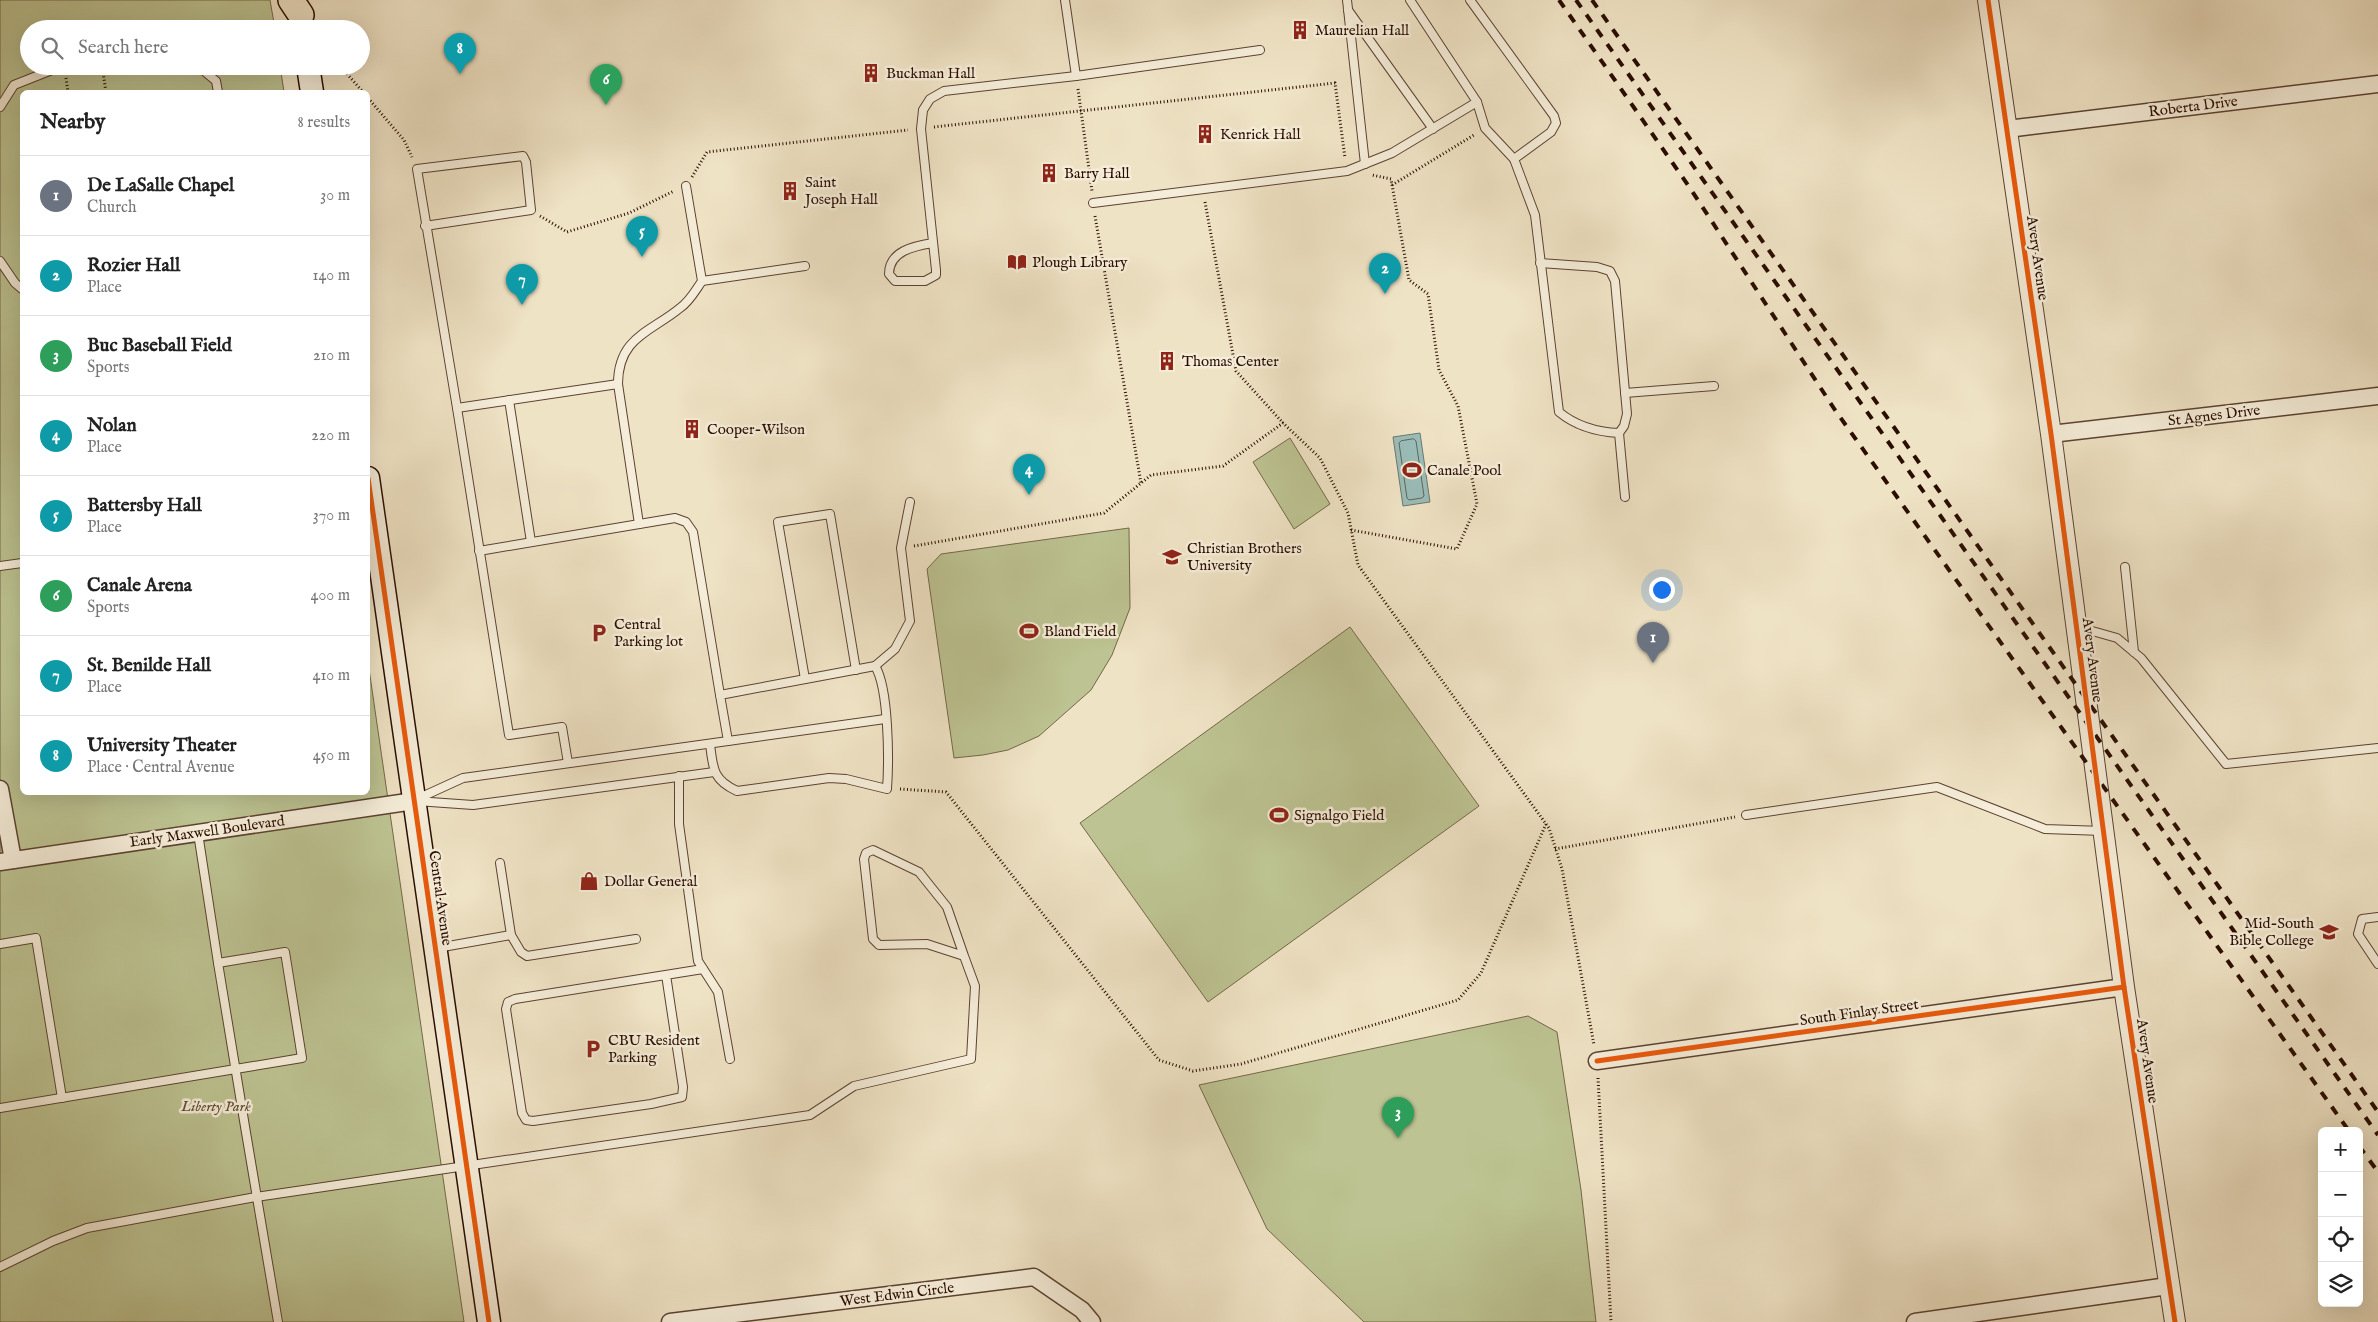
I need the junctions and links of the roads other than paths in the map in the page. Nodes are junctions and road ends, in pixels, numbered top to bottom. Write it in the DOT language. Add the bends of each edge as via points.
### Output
graph roads {
  1 [pos="1065,0"];
  2 [pos="1347,0"];
  3 [pos="1410,0"];
  4 [pos="1470,0"];
  5 [pos="1988,0"];
  6 [pos="1348,10"];
  7 [pos="1260,50"];
  8 [pos="45,75"];
  9 [pos="209,75"];
  10 [pos="309,75"];
  11 [pos="1076,76"];
  12 [pos="2378,84"];
  13 [pos="218,90"];
  14 [pos="312,90"];
  15 [pos="1477,102"];
  16 [pos="0,107"];
  17 [pos="1433,129"];
  18 [pos="2007,129"];
  19 [pos="1514,159"];
  20 [pos="1365,164"];
  21 [pos="686,186"];
  22 [pos="1094,203"];
  23 [pos="425,226"];
  24 [pos="933,243"];
  25 [pos="0,261"];
  26 [pos="1540,263"];
  27 [pos="805,266"];
  28 [pos="702,281"];
  29 [pos="20,287"];
  30 [pos="618,384"];
  31 [pos="1714,386"];
  32 [pos="1625,393"];
  33 [pos="2378,396"];
  34 [pos="509,400"];
  35 [pos="457,408"];
  36 [pos="1619,433"];
  37 [pos="2051,434"];
  38 [pos="1625,496"];
  39 [pos="910,502"];
  40 [pos="370,506"];
  41 [pos="640,524"];
  42 [pos="531,542"];
  43 [pos="479,551"];
  44 [pos="20,563"];
  45 [pos="0,566"];
  46 [pos="2125,567"];
  47 [pos="2076,627"];
  48 [pos="2134,652"];
  49 [pos="875,666"];
  50 [pos="856,670"];
  51 [pos="804,679"];
  52 [pos="720,695"];
  53 [pos="885,719"];
  54 [pos="728,741"];
  55 [pos="710,744"];
  56 [pos="2378,748"];
  57 [pos="568,763"];
  58 [pos="714,772"];
  59 [pos="678,776"];
  60 [pos="0,789"];
  61 [pos="414,801"];
  62 [pos="1746,815"];
  63 [pos="2103,831"];
  64 [pos="198,833"];
  65 [pos="7,861"];
  66 [pos="500,863"];
  67 [pos="2378,916"];
  68 [pos="511,934"];
  69 [pos="636,939"];
  70 [pos="0,944"];
  71 [pos="435,948"];
  72 [pos="964,956"];
  73 [pos="218,963"];
  74 [pos="2378,964"];
  75 [pos="703,968"];
  76 [pos="666,975"];
  77 [pos="2124,987"];
  78 [pos="730,1059"];
  79 [pos="1596,1061"];
  80 [pos="236,1069"];
  81 [pos="62,1098"];
  82 [pos="0,1108"];
  83 [pos="466,1164"];
  84 [pos="256,1197"];
  85 [pos="0,1267"];
  86 [pos="2168,1286"];
  87 [pos="1945,1320"];
  88 [pos="278,1322"];
  89 [pos="489,1322"];
  90 [pos="670,1322"];
  91 [pos="1092,1322"];
  92 [pos="1915,1322"];
  93 [pos="2175,1322"];
  1 -- 11 [label="lane"];
  2 -- 6 [label="lane"];
  3 -- 15 [label="lane"];
  4 -- 19 [label="lane" via="1556,122 1551,132"];
  5 -- 18 [label="street, Avery Avenue"];
  6 -- 17 [label="lane"];
  6 -- 20 [label="lane"];
  7 -- 11 [label="lane"];
  8 -- 16 [label="lane" via="14,85"];
  9 -- 13 [label="lane" via="216,81"];
  10 -- 14 [label="main road"];
  11 -- 24 [label="lane" via="944,91 930,99 923,110 921,128"];
  12 -- 18 [label="street, Roberta Drive"];
  15 -- 17 [label="lane"];
  15 -- 19 [label="lane" via="1485,128"];
  17 -- 20 [label="lane" via="1392,153"];
  18 -- 37 [label="street, Avery Avenue"];
  19 -- 26 [label="lane" via="1535,215"];
  20 -- 22 [label="lane" via="1347,171"];
  21 -- 28 [label="lane"];
  23 -- 23 [label="lane" via="531,210 523,156 417,169"];
  23 -- 35 [label="lane"];
  24 -- 24 [label="lane" via="936,270 933,278 895,281 889,274 894,257 907,249"];
  25 -- 29 [label="lane"];
  26 -- 32 [label="lane" via="1596,267 1610,272 1615,280"];
  26 -- 36 [label="lane" via="1559,412 1570,421 1602,432"];
  27 -- 28 [label="lane"];
  28 -- 30 [label="lane" via="684,304 644,331 631,344 618,368"];
  30 -- 34 [label="lane"];
  30 -- 41 [label="lane"];
  31 -- 32 [label="lane"];
  32 -- 36 [label="lane" via="1627,414"];
  33 -- 37 [label="street, St Agnes Drive"];
  34 -- 35 [label="lane"];
  34 -- 42 [label="lane"];
  35 -- 43 [label="lane"];
  36 -- 38 [label="lane"];
  37 -- 47 [label="street, Avery Avenue"];
  39 -- 49 [label="lane" via="901,548 910,621 895,649"];
  40 -- 61 [label="main road, Central Avenue"];
  41 -- 42 [label="lane"];
  41 -- 52 [label="lane" via="675,518 686,522 693,532"];
  42 -- 43 [label="lane"];
  43 -- 57 [label="lane" via="509,735 562,727"];
  44 -- 45 [label="lane"];
  46 -- 48 [label="lane"];
  47 -- 48 [label="lane" via="2117,638"];
  47 -- 63 [label="street, Avery Avenue"];
  48 -- 56 [label="lane" via="2226,764"];
  49 -- 50 [label="lane"];
  49 -- 53 [label="lane" via="884,685"];
  50 -- 51 [label="lane"];
  50 -- 51 [label="lane" via="830,514 778,522"];
  51 -- 52 [label="lane"];
  52 -- 54 [label="lane"];
  53 -- 54 [label="lane"];
  53 -- 58 [label="lane" via="889,760 887,789 829,778 738,791 724,785"];
  54 -- 55 [label="lane"];
  55 -- 57 [label="lane"];
  55 -- 58 [label="lane"];
  57 -- 61 [label="lane" via="463,778"];
  58 -- 59 [label="lane"];
  59 -- 61 [label="lane" via="473,805"];
  59 -- 75 [label="lane" via="679,824 698,961"];
  60 -- 65 [label="street"];
  61 -- 64 [label="street, Early Maxwell Boulevard"];
  61 -- 71 [label="main road, Central Avenue"];
  62 -- 63 [label="lane" via="1937,787 2045,829"];
  63 -- 77 [label="street, Avery Avenue"];
  64 -- 65 [label="street, Early Maxwell Boulevard"];
  64 -- 73 [label="lane"];
  66 -- 68 [label="lane"];
  67 -- 74 [label="lane" via="2362,919 2358,934"];
  68 -- 69 [label="lane" via="527,956"];
  68 -- 71 [label="lane"];
  70 -- 81 [label="lane" via="36,938"];
  71 -- 83 [label="main road, Central Avenue"];
  72 -- 72 [label="lane" via="927,944 876,943 864,859 866,853 872,850 919,872 947,907"];
  72 -- 83 [label="lane" via="975,986 971,1060 854,1086 810,1115"];
  73 -- 80 [label="lane"];
  73 -- 80 [label="lane" via="285,952 302,1058"];
  75 -- 76 [label="lane"];
  75 -- 78 [label="lane" via="718,992"];
  76 -- 76 [label="lane" via="508,1002 522,1113 526,1120 682,1097 684,1087"];
  77 -- 79 [label="street, South Finlay Street"];
  77 -- 86 [label="street, Avery Avenue"];
  80 -- 81 [label="lane"];
  80 -- 84 [label="lane"];
  81 -- 82 [label="lane"];
  83 -- 84 [label="lane"];
  83 -- 89 [label="main road, Central Avenue"];
  84 -- 85 [label="lane" via="87,1228"];
  84 -- 88 [label="lane"];
  86 -- 87 [label="street"];
  86 -- 93 [label="street, Avery Avenue"];
  87 -- 92 [label="street"];
  90 -- 91 [label="street, West Edwin Circle" via="1034,1277 1082,1310"];
}
